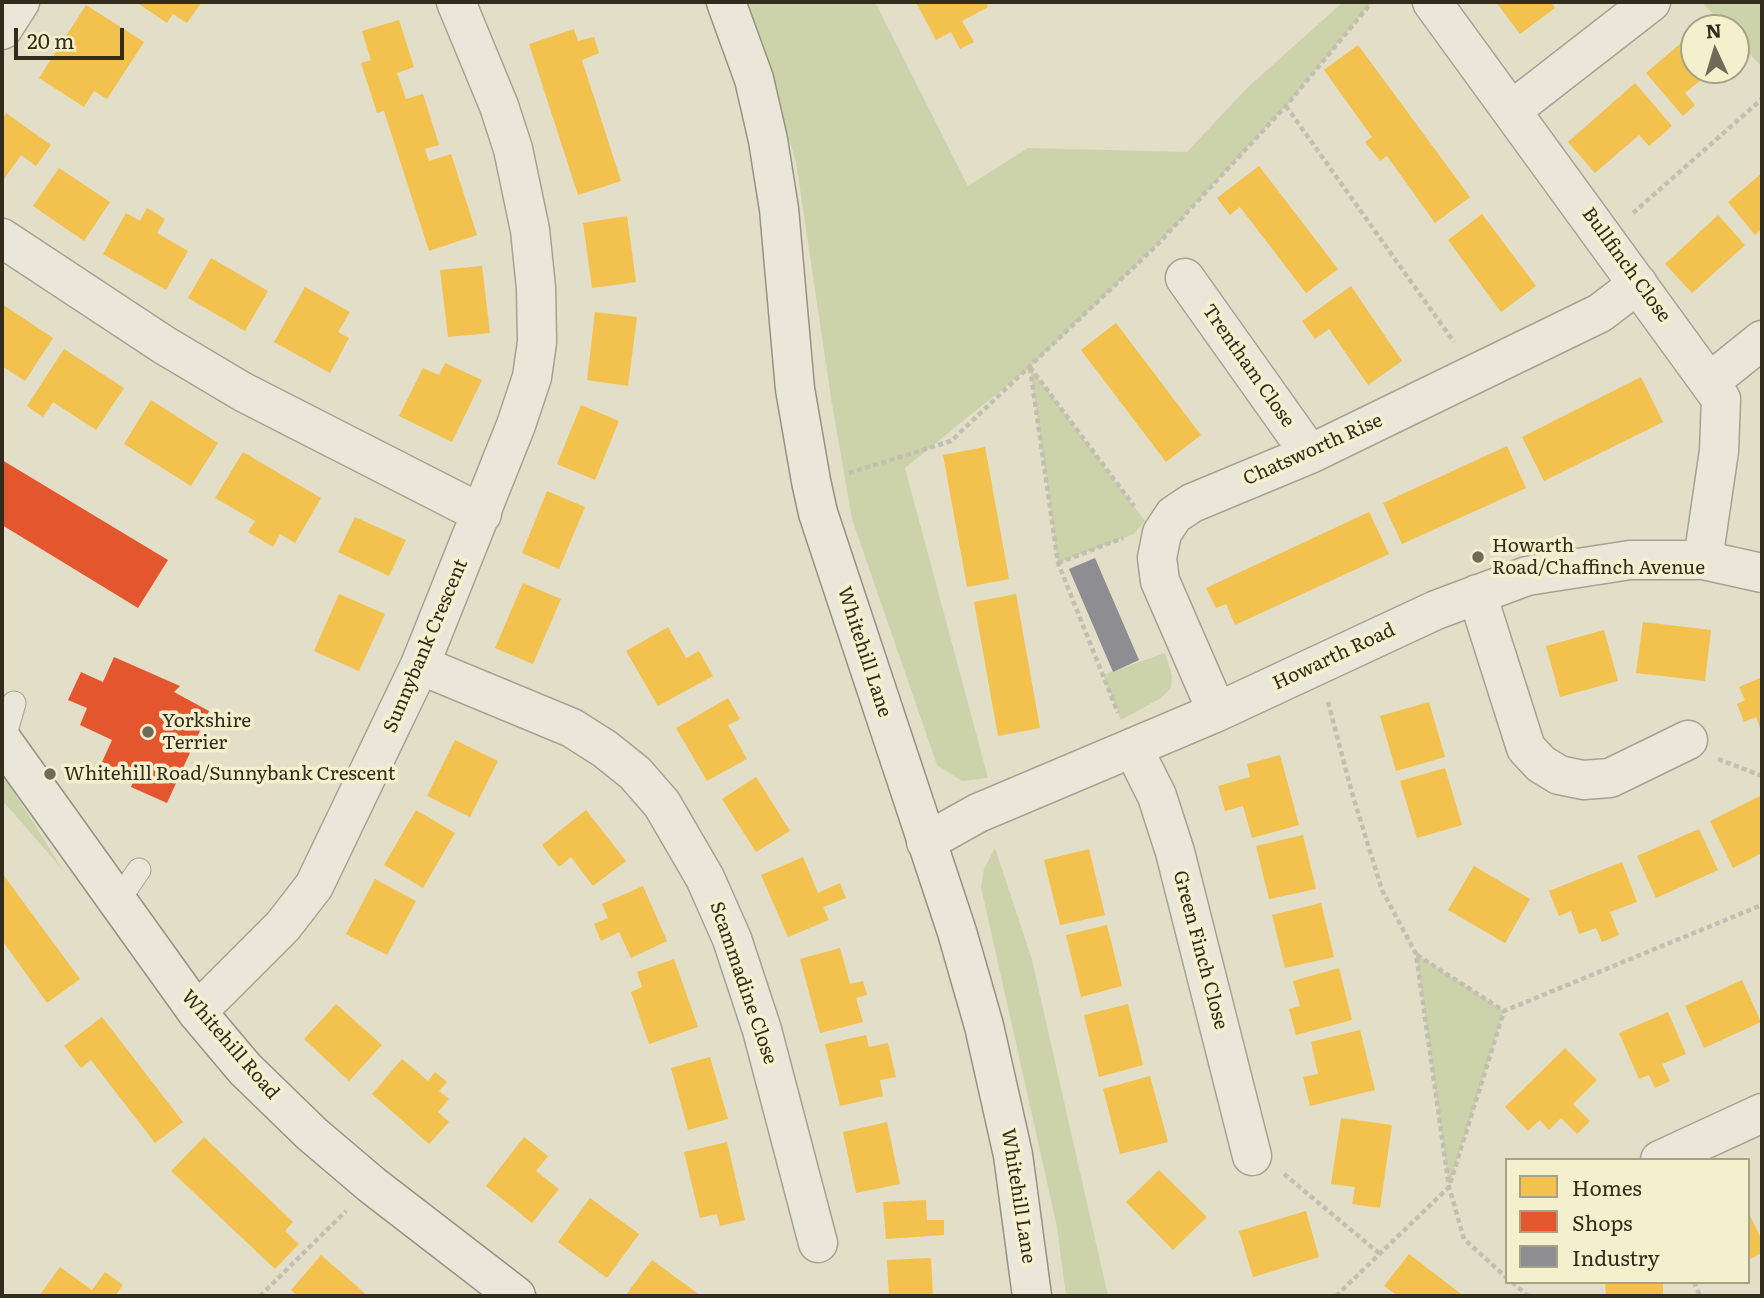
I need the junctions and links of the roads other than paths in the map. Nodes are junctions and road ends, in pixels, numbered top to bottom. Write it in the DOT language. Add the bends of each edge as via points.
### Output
graph roads {
  1 [pos="20,2"];
  2 [pos="726,2"];
  3 [pos="1432,2"];
  4 [pos="1640,5"];
  5 [pos="469,6"];
  6 [pos="2,30"];
  7 [pos="1512,110"];
  8 [pos="2,238"];
  9 [pos="1185,278"];
  10 [pos="1639,284"];
  11 [pos="1762,340"];
  12 [pos="1711,381"];
  13 [pos="1310,454"];
  14 [pos="482,514"];
  15 [pos="1703,560"];
  16 [pos="1762,573"];
  17 [pos="1477,594"];
  18 [pos="421,665"];
  19 [pos="14,704"];
  20 [pos="1217,712"];
  21 [pos="1688,740"];
  22 [pos="2,741"];
  23 [pos="1133,748"];
  24 [pos="926,842"];
  25 [pos="139,870"];
  26 [pos="117,902"];
  27 [pos="197,1012"];
  28 [pos="1762,1113"];
  29 [pos="1252,1156"];
  30 [pos="1664,1158"];
  31 [pos="818,1243"];
  32 [pos="516,1296"];
  33 [pos="1032,1296"];
  1 -- 6 [label="street"];
  2 -- 24 [label="street, Whitehill Lane" via="754,79 768,140 795,389 811,481"];
  3 -- 7 [label="street, Bullfinch Close"];
  4 -- 7 [label="street"];
  5 -- 14 [label="street, Sunnybank Crescent" via="513,149 530,230 536,288 532,377"];
  7 -- 10 [label="street, Bullfinch Close"];
  8 -- 14 [label="street" via="243,392"];
  9 -- 13 [label="street, Trentham Close"];
  10 -- 12 [label="street, Bullfinch Close"];
  10 -- 13 [label="street, Chatsworth Rise" via="1600,313"];
  11 -- 12 [label="street"];
  12 -- 15 [label="street, Bullfinch Close" via="1721,399 1722,424"];
  13 -- 20 [label="street, Chatsworth Rise" via="1192,503 1154,527 1160,581"];
  14 -- 18 [label="street, Sunnybank Crescent"];
  15 -- 16 [label="street, Howarth Road"];
  15 -- 17 [label="street, Howarth Road" via="1630,560 1573,567 1527,576"];
  17 -- 20 [label="street, Howarth Road"];
  17 -- 21 [label="street" via="1526,748 1541,764 1559,775 1583,780 1611,778"];
  18 -- 27 [label="street, Sunnybank Crescent" via="331,827 314,886 283,926"];
  18 -- 31 [label="street, Scammadine Close" via="572,729 635,773 662,804 699,867 732,939 762,1030"];
  19 -- 22 [label="lane"];
  20 -- 23 [label="street, Howarth Road"];
  22 -- 26 [label="street, Whitehill Road"];
  23 -- 24 [label="street, Howarth Road" via="978,813"];
  23 -- 29 [label="street, Green Finch Close" via="1157,796 1174,852"];
  24 -- 33 [label="street, Whitehill Lane" via="957,932 1000,1088"];
  25 -- 26 [label="lane"];
  26 -- 27 [label="street, Whitehill Road"];
  27 -- 32 [label="street, Whitehill Road" via="245,1069 312,1134"];
  28 -- 30 [label="street"];
}
